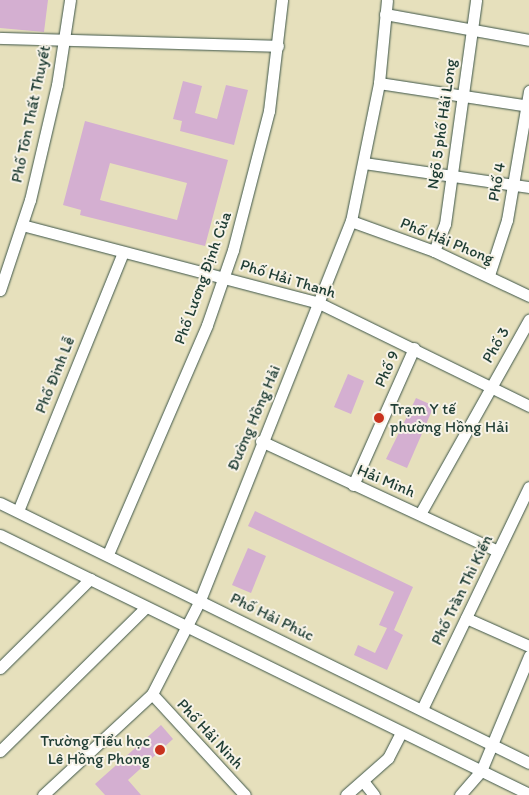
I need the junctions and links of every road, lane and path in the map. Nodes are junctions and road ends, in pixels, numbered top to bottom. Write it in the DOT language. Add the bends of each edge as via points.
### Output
graph roads {
  1 [pos="70,0"];
  2 [pos="282,0"];
  3 [pos="387,0"];
  4 [pos="476,0"];
  5 [pos="385,14"];
  6 [pos="472,29"];
  7 [pos="0,38"];
  8 [pos="529,40"];
  9 [pos="63,42"];
  10 [pos="278,46"];
  11 [pos="379,83"];
  12 [pos="529,91"];
  13 [pos="462,96"];
  14 [pos="528,106"];
  15 [pos="364,163"];
  16 [pos="452,175"];
  17 [pos="513,184"];
  18 [pos="529,187"];
  19 [pos="351,221"];
  20 [pos="22,224"];
  21 [pos="434,251"];
  22 [pos="124,252"];
  23 [pos="489,275"];
  24 [pos="224,276"];
  25 [pos="0,290"];
  26 [pos="529,296"];
  27 [pos="319,303"];
  28 [pos="529,320"];
  29 [pos="414,348"];
  30 [pos="491,386"];
  31 [pos="529,406"];
  32 [pos="261,441"];
  33 [pos="353,485"];
  34 [pos="529,487"];
  35 [pos="0,503"];
  36 [pos="18,511"];
  37 [pos="420,514"];
  38 [pos="0,536"];
  39 [pos="498,551"];
  40 [pos="108,554"];
  41 [pos="90,578"];
  42 [pos="200,600"];
  43 [pos="146,607"];
  44 [pos="466,618"];
  45 [pos="186,628"];
  46 [pos="529,646"];
  47 [pos="529,656"];
  48 [pos="0,668"];
  49 [pos="152,694"];
  50 [pos="424,707"];
  51 [pos="401,732"];
  52 [pos="491,743"];
  53 [pos="0,751"];
  54 [pos="529,763"];
  55 [pos="481,771"];
  56 [pos="363,782"];
  57 [pos="529,794"];
  58 [pos="43,795"];
  59 [pos="245,795"];
  60 [pos="346,795"];
  61 [pos="374,795"];
  62 [pos="460,795"];
  1 -- 9 [label="street, Phố Tôn Thất Thuyết"];
  2 -- 10 [label="street, Phố Lương Định Của"];
  3 -- 5 [label="street, Đường Hồng Hải"];
  4 -- 6 [label="street, Ngõ 5 phố Hải Long"];
  5 -- 6 [label="street"];
  5 -- 11 [label="street, Đường Hồng Hải"];
  6 -- 8 [label="street"];
  6 -- 13 [label="street, Ngõ 5 phố Hải Long"];
  7 -- 9 [label="street"];
  9 -- 10 [label="street"];
  9 -- 20 [label="street, Phố Tôn Thất Thuyết" via="57,85"];
  10 -- 24 [label="street, Phố Lương Định Của" via="252,187"];
  11 -- 13 [label="street"];
  11 -- 15 [label="street, Đường Hồng Hải"];
  12 -- 14 [label="street, Phố 4"];
  13 -- 14 [label="street"];
  13 -- 16 [label="street, Ngõ 5 phố Hải Long"];
  14 -- 17 [label="street, Phố 4"];
  15 -- 16 [label="street"];
  15 -- 19 [label="street, Đường Hồng Hải"];
  16 -- 17 [label="street"];
  16 -- 21 [label="street, Ngõ 5 phố Hải Long" via="445,224"];
  17 -- 18 [label="street"];
  17 -- 23 [label="street, Phố 4" via="502,244"];
  19 -- 21 [label="street, Phố Hải Phong"];
  19 -- 27 [label="street, Đường Hồng Hải"];
  20 -- 22 [label="street, Phố Hải Thanh"];
  20 -- 25 [label="street, Phố Tôn Thất Thuyết"];
  21 -- 23 [label="street, Phố Hải Phong"];
  22 -- 24 [label="street, Phố Hải Thanh"];
  22 -- 36 [label="street, Phố Đinh Lễ"];
  23 -- 26 [label="street, Phố Hải Phong"];
  24 -- 27 [label="street, Phố Hải Thanh"];
  24 -- 40 [label="street, Phố Lương Định Của"];
  27 -- 29 [label="street, Phố Hải Thanh"];
  27 -- 32 [label="street, Đường Hồng Hải"];
  28 -- 30 [label="street, Phố 3"];
  29 -- 30 [label="street, Phố Hải Thanh"];
  29 -- 33 [label="street, Phố 9"];
  30 -- 31 [label="street, Phố Hải Thanh"];
  30 -- 37 [label="street, Phố 3"];
  32 -- 33 [label="street, Hải Minh"];
  32 -- 42 [label="street, Đường Hồng Hải"];
  33 -- 37 [label="street, Hải Minh"];
  34 -- 39 [label="street, Phố Trần Thì Kiến"];
  35 -- 36 [label="street, Phố Hải Phúc"];
  36 -- 40 [label="street, Phố Hải Phúc"];
  37 -- 39 [label="street, Hải Minh"];
  38 -- 41 [label="street"];
  39 -- 44 [label="street, Phố Trần Thì Kiến"];
  40 -- 42 [label="street, Phố Hải Phúc"];
  41 -- 43 [label="street"];
  41 -- 48 [label="street"];
  42 -- 45 [label="street, Đường Hồng Hải"];
  42 -- 50 [label="street, Phố Hải Phúc"];
  43 -- 45 [label="street"];
  43 -- 53 [label="street"];
  44 -- 46 [label="street"];
  44 -- 50 [label="street, Phố Trần Thì Kiến"];
  45 -- 49 [label="street, Đường Hồng Hải"];
  45 -- 51 [label="street"];
  47 -- 52 [label="street"];
  49 -- 58 [label="street, Đường Hồng Hải"];
  49 -- 59 [label="street, Phố Hải Ninh"];
  50 -- 52 [label="street, Phố Hải Phúc"];
  51 -- 55 [label="street"];
  51 -- 56 [label="street" via="388,758"];
  52 -- 54 [label="street, Phố Hải Phúc"];
  52 -- 55 [label="street"];
  55 -- 57 [label="street"];
  55 -- 62 [label="street"];
  56 -- 60 [label="street"];
  56 -- 61 [label="street"];
}
